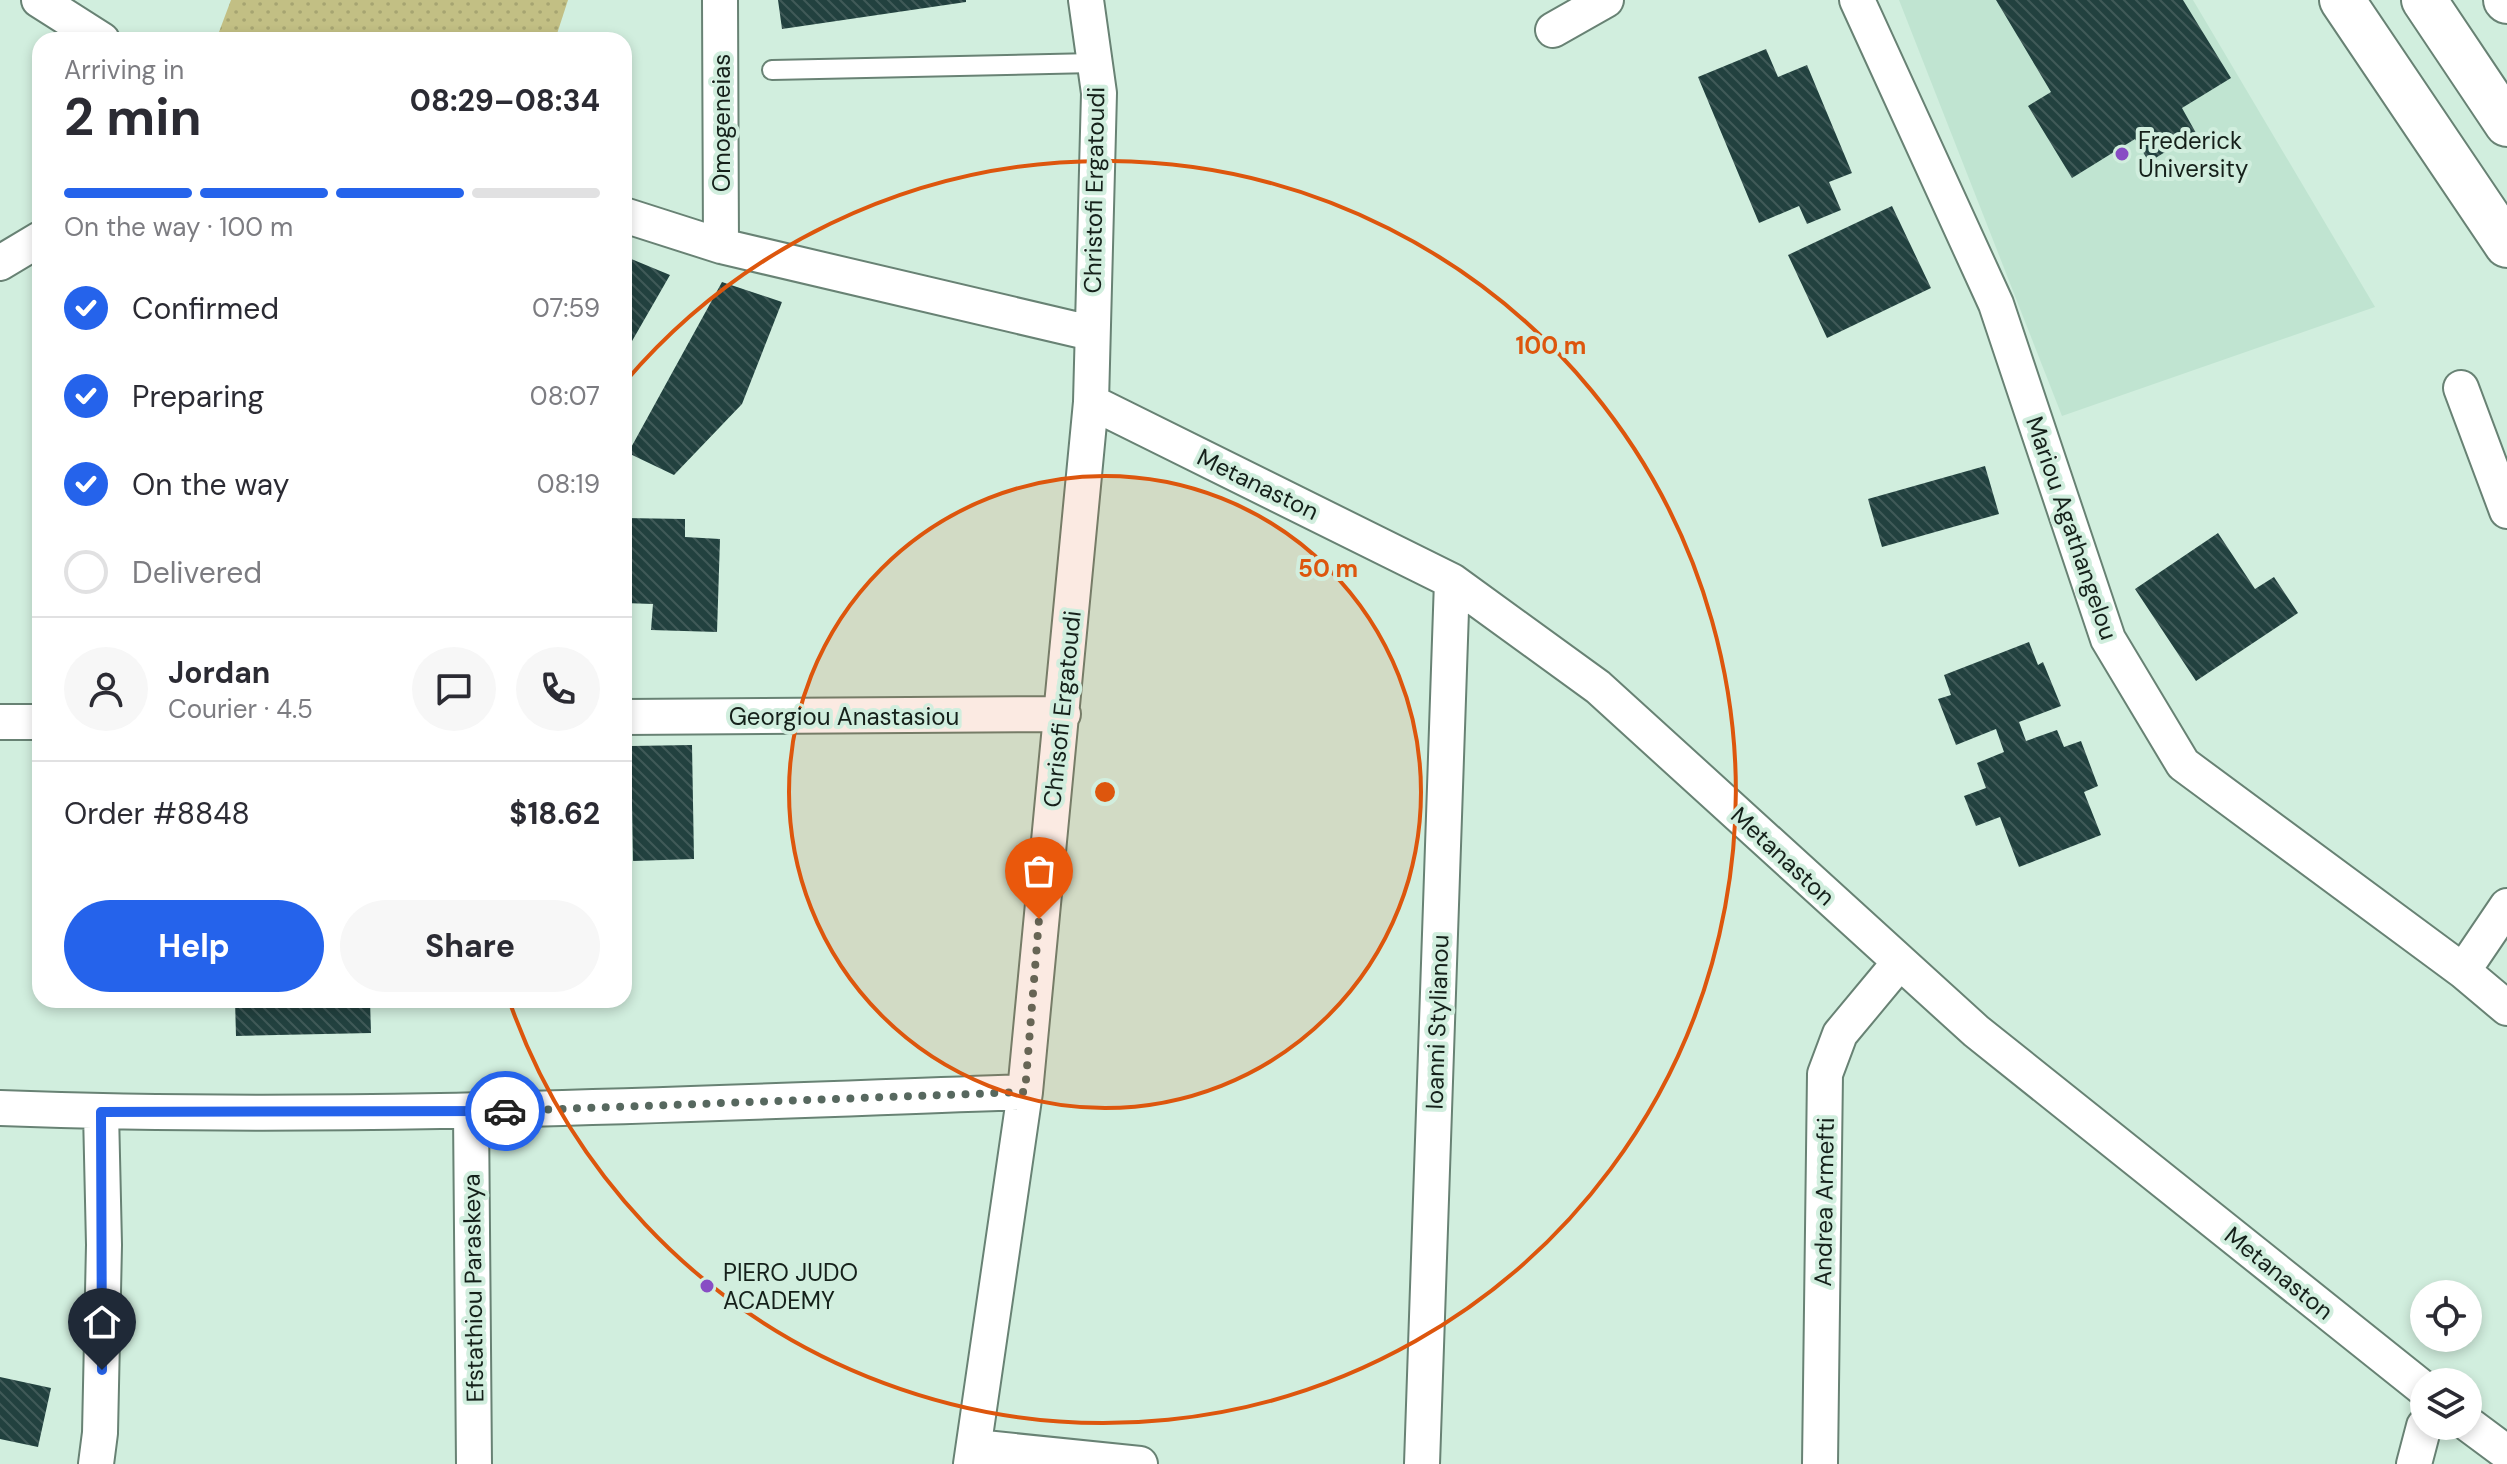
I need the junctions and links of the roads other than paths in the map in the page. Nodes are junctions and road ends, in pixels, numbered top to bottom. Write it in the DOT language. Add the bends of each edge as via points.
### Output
graph roads {
  1 [pos="39,0"];
  2 [pos="720,0"];
  3 [pos="1086,0"];
  4 [pos="1606,0"];
  5 [pos="1857,0"];
  6 [pos="2342,0"];
  7 [pos="2424,0"];
  8 [pos="1553,30"];
  9 [pos="89,32"];
  10 [pos="1094,63"];
  11 [pos="772,70"];
  12 [pos="2507,124"];
  13 [pos="632,218"];
  14 [pos="32,244"];
  15 [pos="2507,245"];
  16 [pos="721,246"];
  17 [pos="0,263"];
  18 [pos="1091,333"];
  19 [pos="2461,388"];
  20 [pos="1091,402"];
  21 [pos="2507,511"];
  22 [pos="1452,581"];
  23 [pos="1063,714"];
  24 [pos="632,717"];
  25 [pos="0,722"];
  26 [pos="32,722"];
  27 [pos="2507,906"];
  28 [pos="1899,963"];
  29 [pos="2463,971"];
  30 [pos="2507,1008"];
  31 [pos="1025,1092"];
  32 [pos="0,1108"];
  33 [pos="101,1112"];
  34 [pos="471,1112"];
  35 [pos="2410,1378"];
  36 [pos="2482,1431"];
  37 [pos="2420,1440"];
  38 [pos="2503,1442"];
  39 [pos="973,1455"];
  40 [pos="96,1464"];
  41 [pos="474,1464"];
  42 [pos="1140,1464"];
  43 [pos="1422,1464"];
  44 [pos="1820,1464"];
  45 [pos="2414,1464"];
  1 -- 9 [label="street"];
  2 -- 16 [label="street, Omogeneias"];
  3 -- 10 [label="street, Christofi Ergatoudi"];
  4 -- 8 [label="street"];
  5 -- 29 [label="street, Mariou Agathangelou" via="1996,304 2108,639 2183,764"];
  6 -- 15 [label="highway"];
  7 -- 12 [label="highway"];
  10 -- 11 [label="lane"];
  10 -- 18 [label="street, Christofi Ergatoudi" via="1099,93"];
  13 -- 16 [label="street"];
  14 -- 17 [label="street"];
  16 -- 18 [label="street"];
  18 -- 20 [label="street, Chrisofi Ergatoudi"];
  19 -- 21 [label="street"];
  20 -- 22 [label="street, Metanaston"];
  20 -- 23 [label="street, Chrisofi Ergatoudi"];
  22 -- 28 [label="street, Metanaston" via="1598,687"];
  22 -- 43 [label="street, Ioanni Stylianou"];
  23 -- 24 [label="street, Georgiou Anastasiou"];
  23 -- 31 [label="street, Chrisofi Ergatoudi"];
  25 -- 26 [label="street"];
  27 -- 29 [label="street"];
  28 -- 35 [label="street, Metanaston" via="1976,1031"];
  28 -- 44 [label="street, Andrea Armefti" via="1840,1034 1825,1074"];
  29 -- 30 [label="street, Mariou Agathangelou"];
  31 -- 34 [label="street"];
  31 -- 39 [label="street, Chrisofi Ergatoudi"];
  32 -- 33 [label="street"];
  33 -- 34 [label="street"];
  33 -- 40 [label="street" via="104,1261"];
  34 -- 41 [label="street, Efstathiou Paraskeya"];
  36 -- 38 [label="street"];
  37 -- 45 [label="street"];
  39 -- 42 [label="street"];
}
